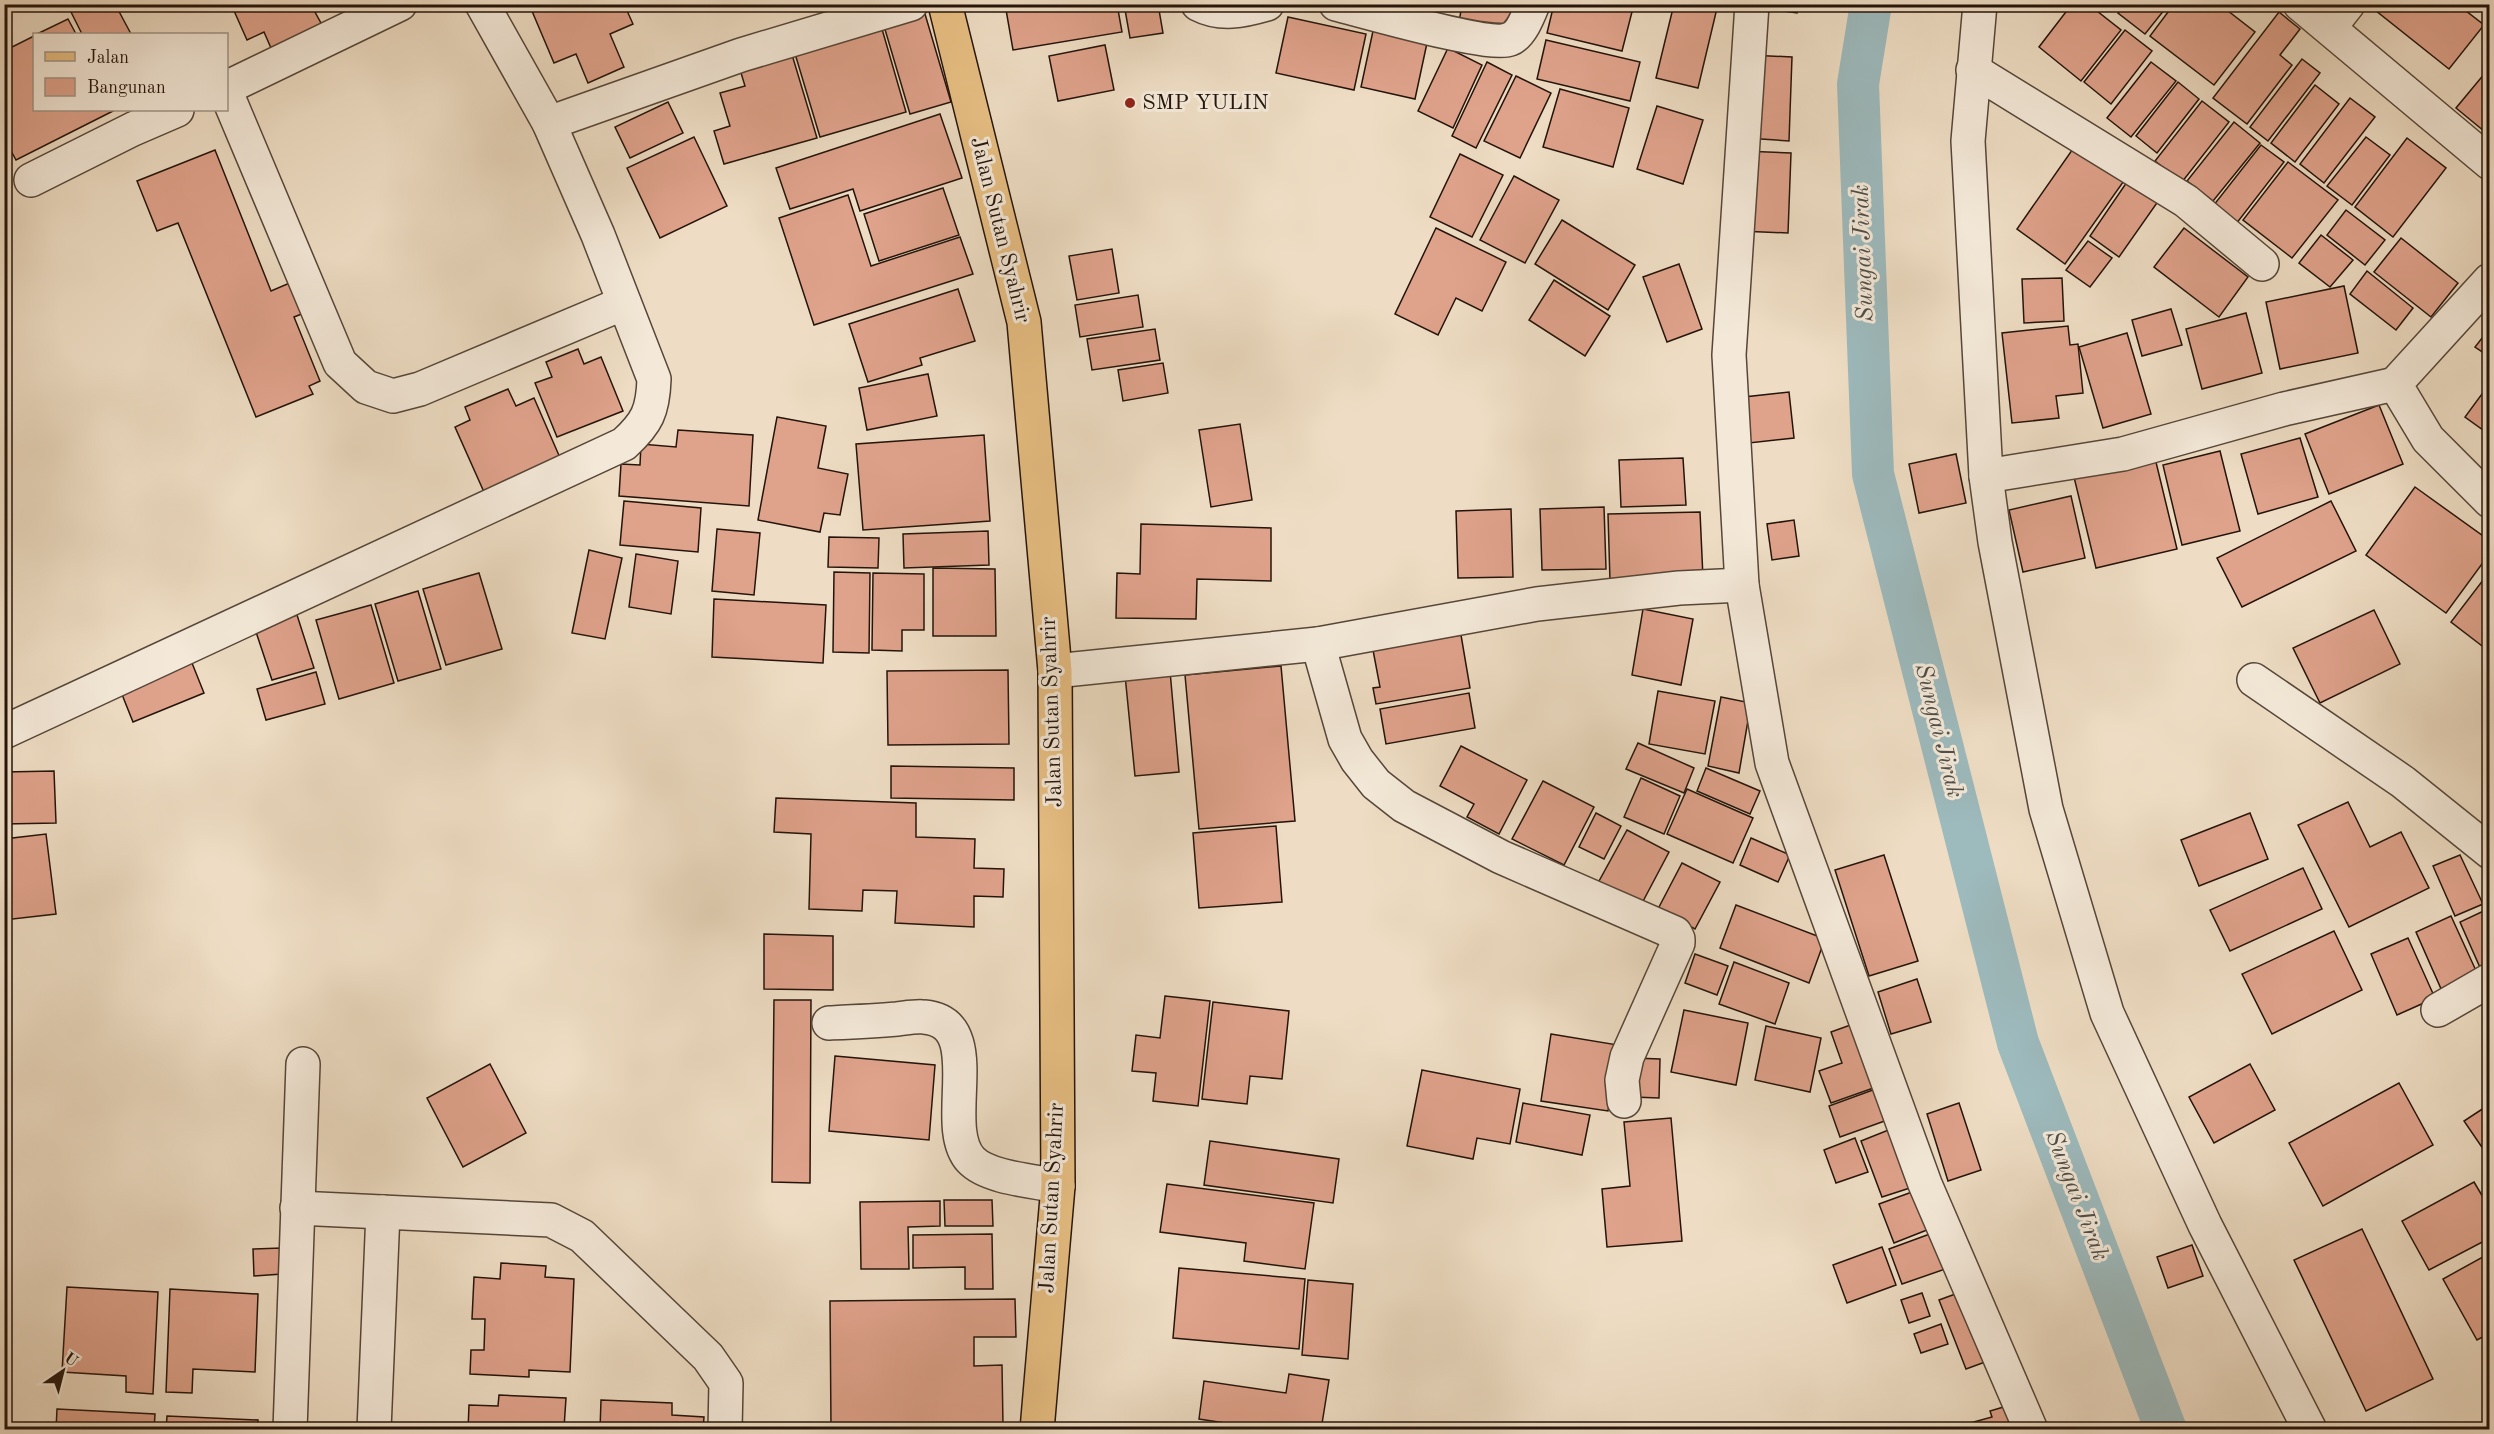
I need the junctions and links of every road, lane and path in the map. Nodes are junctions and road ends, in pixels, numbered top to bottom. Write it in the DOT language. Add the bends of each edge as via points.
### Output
graph roads {
  1 [pos="400,4"];
  2 [pos="482,4"];
  3 [pos="911,4"];
  4 [pos="945,4"];
  5 [pos="1198,4"];
  6 [pos="1268,4"];
  7 [pos="1336,4"];
  8 [pos="1533,4"];
  9 [pos="1752,4"];
  10 [pos="1980,4"];
  11 [pos="2300,4"];
  12 [pos="2339,16"];
  13 [pos="1973,70"];
  14 [pos="228,89"];
  15 [pos="228,95"];
  16 [pos="175,111"];
  17 [pos="549,123"];
  18 [pos="2490,164"];
  19 [pos="31,180"];
  20 [pos="2262,264"];
  21 [pos="2490,280"];
  22 [pos="624,303"];
  23 [pos="2395,384"];
  24 [pos="1986,476"];
  25 [pos="2490,501"];
  26 [pos="1742,585"];
  27 [pos="1318,644"];
  28 [pos="1055,671"];
  29 [pos="2254,680"];
  30 [pos="4,732"];
  31 [pos="2490,852"];
  32 [pos="2490,980"];
  33 [pos="2438,1010"];
  34 [pos="829,1023"];
  35 [pos="303,1064"];
  36 [pos="1624,1101"];
  37 [pos="1058,1185"];
  38 [pos="297,1208"];
  39 [pos="382,1212"];
  40 [pos="290,1430"];
  41 [pos="374,1430"];
  42 [pos="725,1430"];
  43 [pos="1037,1430"];
  44 [pos="2031,1430"];
  45 [pos="2310,1430"];
  1 -- 14 [label="street"];
  2 -- 17 [label="street"];
  3 -- 17 [label="street" via="741,55"];
  4 -- 28 [label="main road, Jalan Sutan Syahrir" via="1024,322"];
  5 -- 6 [label="street" via="1209,10 1237,13"];
  7 -- 8 [label="street" via="1477,39 1505,40 1515,36"];
  9 -- 26 [label="street" via="1729,355"];
  10 -- 13 [label="street"];
  11 -- 12 [label="street"];
  12 -- 18 [label="street"];
  13 -- 20 [label="street" via="2186,201"];
  13 -- 24 [label="street" via="1968,141"];
  15 -- 22 [label="street" via="340,363 366,387 393,396 420,389"];
  16 -- 19 [label="street"];
  17 -- 22 [label="street"];
  21 -- 23 [label="street"];
  22 -- 30 [label="street" via="654,379 653,403 642,428 624,444"];
  23 -- 24 [label="street" via="2123,454"];
  23 -- 25 [label="street" via="2428,439"];
  24 -- 45 [label="street" via="2046,809 2107,1012 2205,1225"];
  26 -- 27 [label="street" via="1537,604"];
  26 -- 44 [label="street" via="1772,763 1925,1184"];
  27 -- 28 [label="street"];
  27 -- 36 [label="street" via="1344,739 1376,784 1397,801 1501,857 1677,936 1678,943 1627,1057"];
  28 -- 37 [label="main road, Jalan Sutan Syahrir"];
  29 -- 31 [label="street" via="2403,782"];
  32 -- 33 [label="street"];
  34 -- 37 [label="street" via="926,1017 945,1025 957,1037 960,1138 971,1160 992,1172"];
  35 -- 38 [label="street"];
  37 -- 43 [label="main road, Jalan Sutan Syahrir"];
  38 -- 39 [label="street"];
  38 -- 40 [label="street"];
  39 -- 41 [label="street"];
  39 -- 42 [label="street" via="551,1220 582,1236 708,1357 726,1383"];
}
